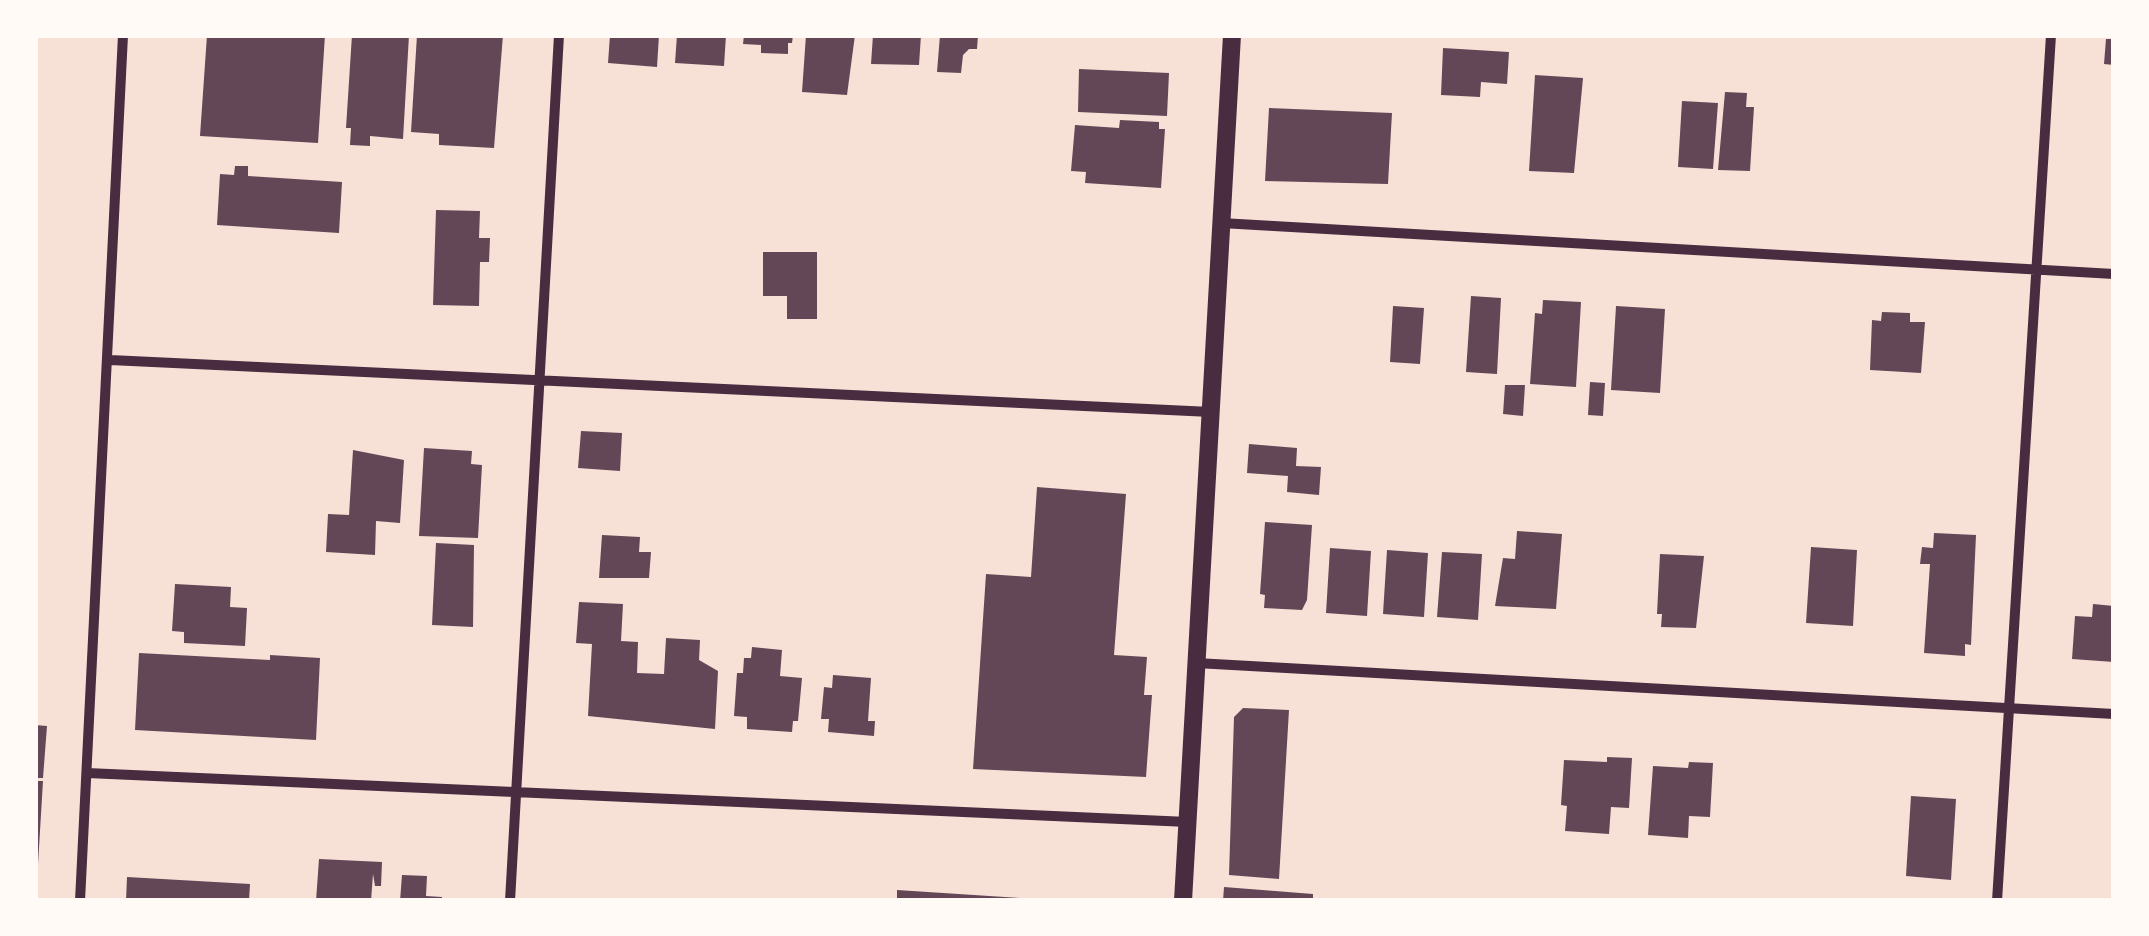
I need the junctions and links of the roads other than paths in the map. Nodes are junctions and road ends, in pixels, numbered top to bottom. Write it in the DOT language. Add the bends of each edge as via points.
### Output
graph roads {
  1 [pos="122,35"];
  2 [pos="559,35"];
  3 [pos="1232,35"];
  4 [pos="2051,35"];
  5 [pos="1222,223"];
  6 [pos="2036,270"];
  7 [pos="2114,274"];
  8 [pos="110,360"];
  9 [pos="540,378"];
  10 [pos="1211,412"];
  11 [pos="1196,663"];
  12 [pos="2011,709"];
  13 [pos="2114,714"];
  14 [pos="88,773"];
  15 [pos="516,791"];
  16 [pos="1188,822"];
  17 [pos="80,901"];
  18 [pos="510,901"];
  19 [pos="1183,901"];
  20 [pos="1997,901"];
  1 -- 8 [label="street"];
  2 -- 9 [label="street"];
  3 -- 5 [label="street"];
  4 -- 6 [label="street"];
  5 -- 6 [label="street"];
  5 -- 10 [label="street"];
  6 -- 7 [label="street"];
  6 -- 12 [label="street"];
  8 -- 9 [label="street"];
  8 -- 14 [label="street"];
  9 -- 10 [label="street"];
  9 -- 15 [label="street"];
  10 -- 11 [label="street"];
  11 -- 12 [label="street"];
  11 -- 16 [label="street"];
  12 -- 13 [label="street"];
  12 -- 20 [label="street"];
  14 -- 15 [label="street"];
  14 -- 17 [label="street"];
  15 -- 16 [label="street"];
  15 -- 18 [label="street"];
  16 -- 19 [label="street"];
}
